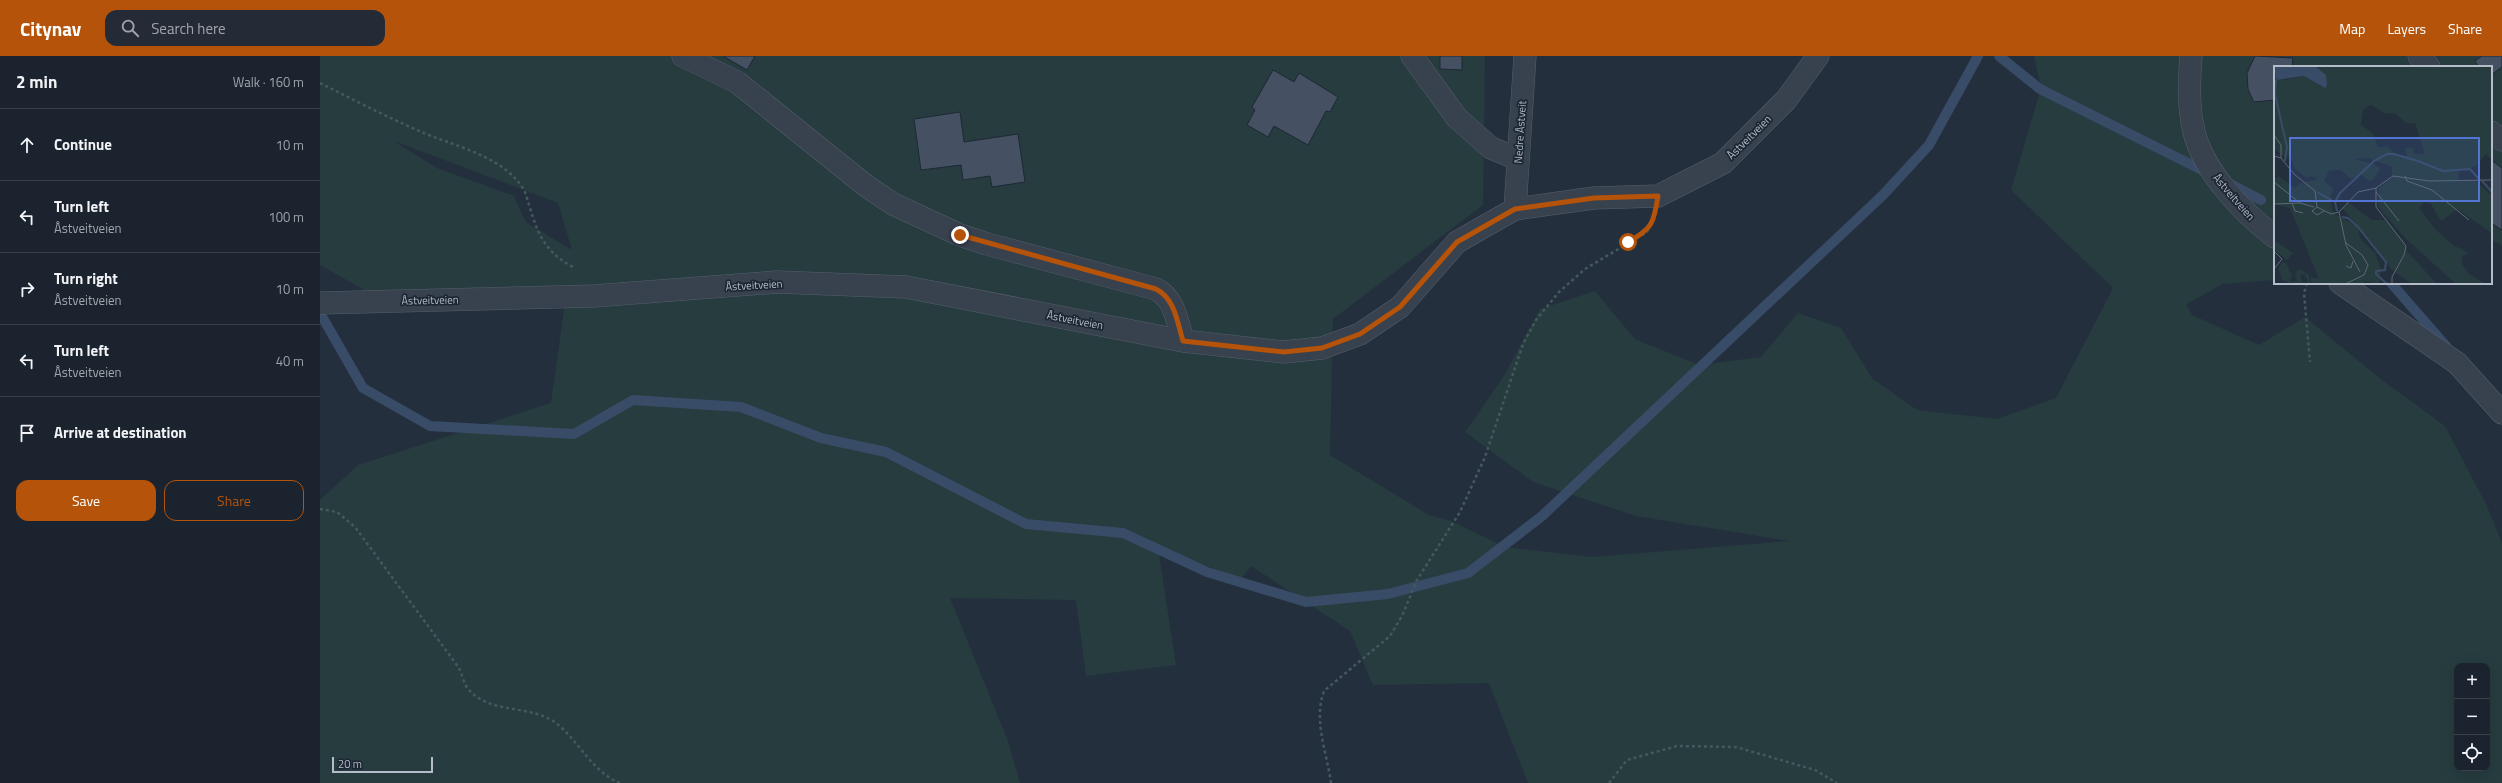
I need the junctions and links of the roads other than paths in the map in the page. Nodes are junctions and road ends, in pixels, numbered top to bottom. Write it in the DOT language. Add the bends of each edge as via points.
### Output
graph roads {
  1 [pos="683,56"];
  2 [pos="1412,56"];
  3 [pos="1525,56"];
  4 [pos="1818,56"];
  5 [pos="2191,56"];
  6 [pos="2419,56"];
  7 [pos="2427,66"];
  8 [pos="2492,133"];
  9 [pos="2502,140"];
  10 [pos="1518,160"];
  11 [pos="1515,209"];
  12 [pos="2274,236"];
  13 [pos="2341,284"];
  14 [pos="330,303"];
  15 [pos="1183,341"];
  16 [pos="2502,413"];
  1 -- 15 [label="street" via="737,82 865,185 893,204 960,235 987,244 1156,289 1166,294 1173,306"];
  2 -- 10 [label="street" via="1457,118 1491,148"];
  3 -- 10 [label="street, Nedre Åstveit"];
  4 -- 11 [label="street, Åstveitveien" via="1786,100 1724,163 1658,196 1594,198"];
  5 -- 12 [label="street, Åstveitveien" via="2188,89 2194,133 2214,176 2254,221"];
  6 -- 7 [label="street"];
  8 -- 9 [label="street"];
  10 -- 11 [label="street, Nedre Åstveit"];
  11 -- 15 [label="street, Åstveitveien" via="1457,242 1400,307 1360,334 1322,348 1284,352"];
  13 -- 16 [label="street" via="2457,363"];
  14 -- 15 [label="street, Åstveitveien" via="594,296 777,282 906,287"];
}
